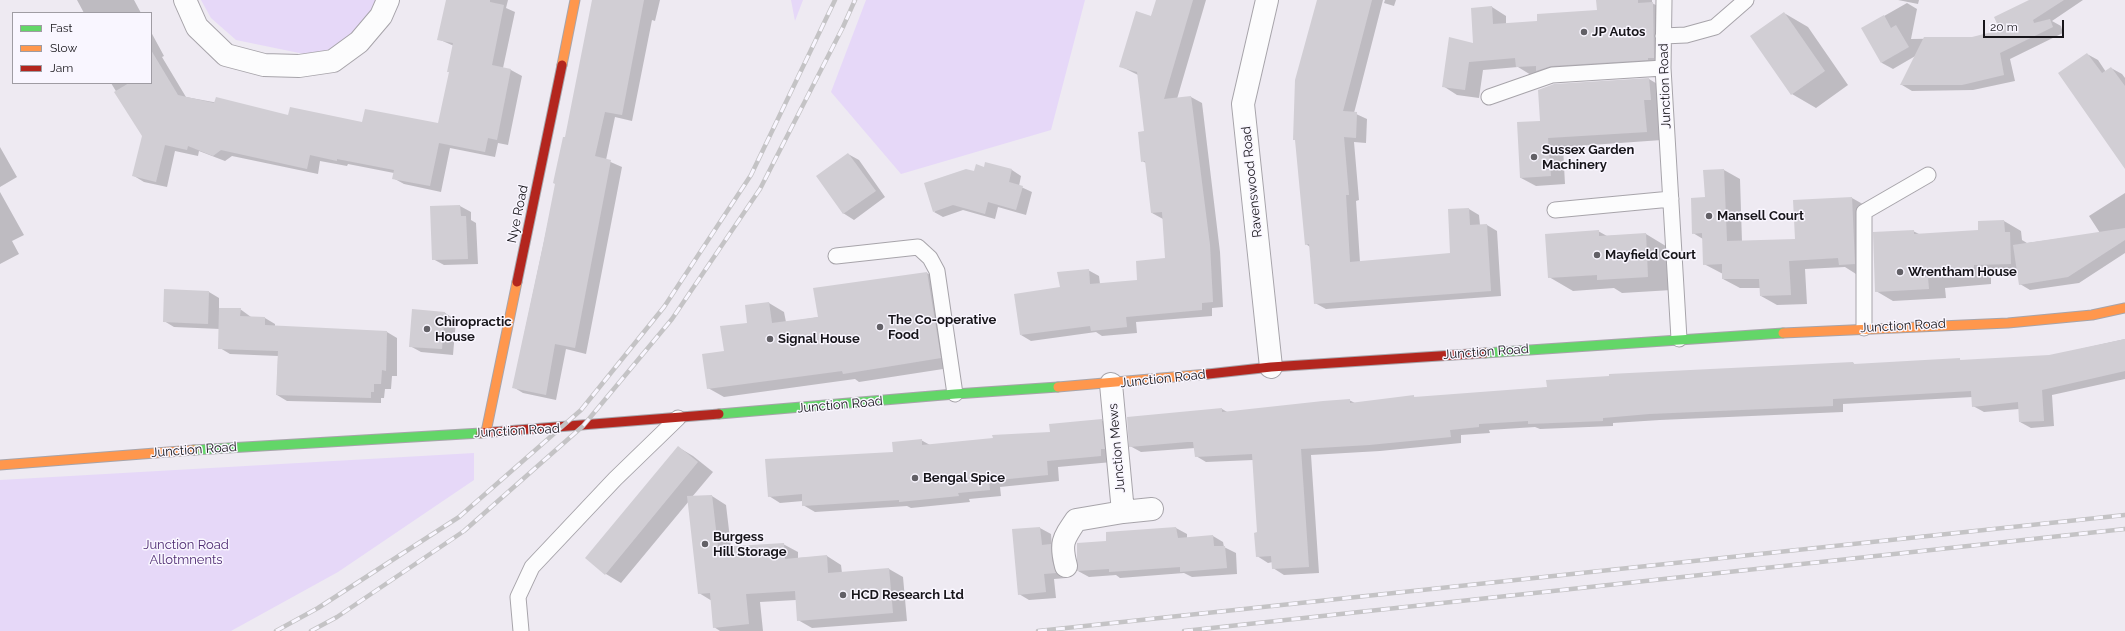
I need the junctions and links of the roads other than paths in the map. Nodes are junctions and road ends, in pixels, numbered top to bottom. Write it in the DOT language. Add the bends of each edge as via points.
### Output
graph roads {
  1 [pos="185,0"];
  2 [pos="388,0"];
  3 [pos="575,0"];
  4 [pos="1267,0"];
  5 [pos="1664,0"];
  6 [pos="1746,0"];
  7 [pos="1663,36"];
  8 [pos="1663,68"];
  9 [pos="1489,97"];
  10 [pos="1928,175"];
  11 [pos="1671,199"];
  12 [pos="1555,210"];
  13 [pos="836,256"];
  14 [pos="2125,308"];
  15 [pos="1864,328"];
  16 [pos="1679,339"];
  17 [pos="1271,367"];
  18 [pos="1111,384"];
  19 [pos="955,394"];
  20 [pos="678,418"];
  21 [pos="486,432"];
  22 [pos="0,465"];
  23 [pos="1152,509"];
  24 [pos="1123,512"];
  25 [pos="1066,566"];
  26 [pos="521,631"];
  1 -- 2 [label="street" via="197,27 226,55 264,65 299,66 332,61 359,42 381,16"];
  3 -- 21 [label="street, Nye Road"];
  4 -- 17 [label="street, Ravenswood Road" via="1243,104"];
  5 -- 7 [label="lane, Junction Road"];
  6 -- 7 [label="lane" via="1715,27 1686,35"];
  7 -- 8 [label="lane, Junction Road"];
  8 -- 9 [label="lane" via="1552,75"];
  8 -- 11 [label="lane, Junction Road"];
  10 -- 15 [label="lane" via="1864,212"];
  11 -- 12 [label="lane"];
  11 -- 16 [label="lane, Junction Road"];
  13 -- 19 [label="lane" via="918,247 930,258 937,271"];
  14 -- 15 [label="street, Junction Road" via="2050,320"];
  15 -- 16 [label="street, Junction Road"];
  16 -- 17 [label="street, Junction Road"];
  17 -- 18 [label="street, Junction Road"];
  18 -- 19 [label="street, Junction Road"];
  18 -- 24 [label="street, Junction Mews"];
  19 -- 20 [label="street, Junction Road"];
  20 -- 21 [label="street, Junction Road"];
  20 -- 26 [label="lane" via="615,479 532,567 518,597"];
  21 -- 22 [label="street, Junction Road" via="186,450"];
  23 -- 24 [label="street, Junction Mews"];
  24 -- 25 [label="street, Junction Mews" via="1076,520 1063,539"];
}
